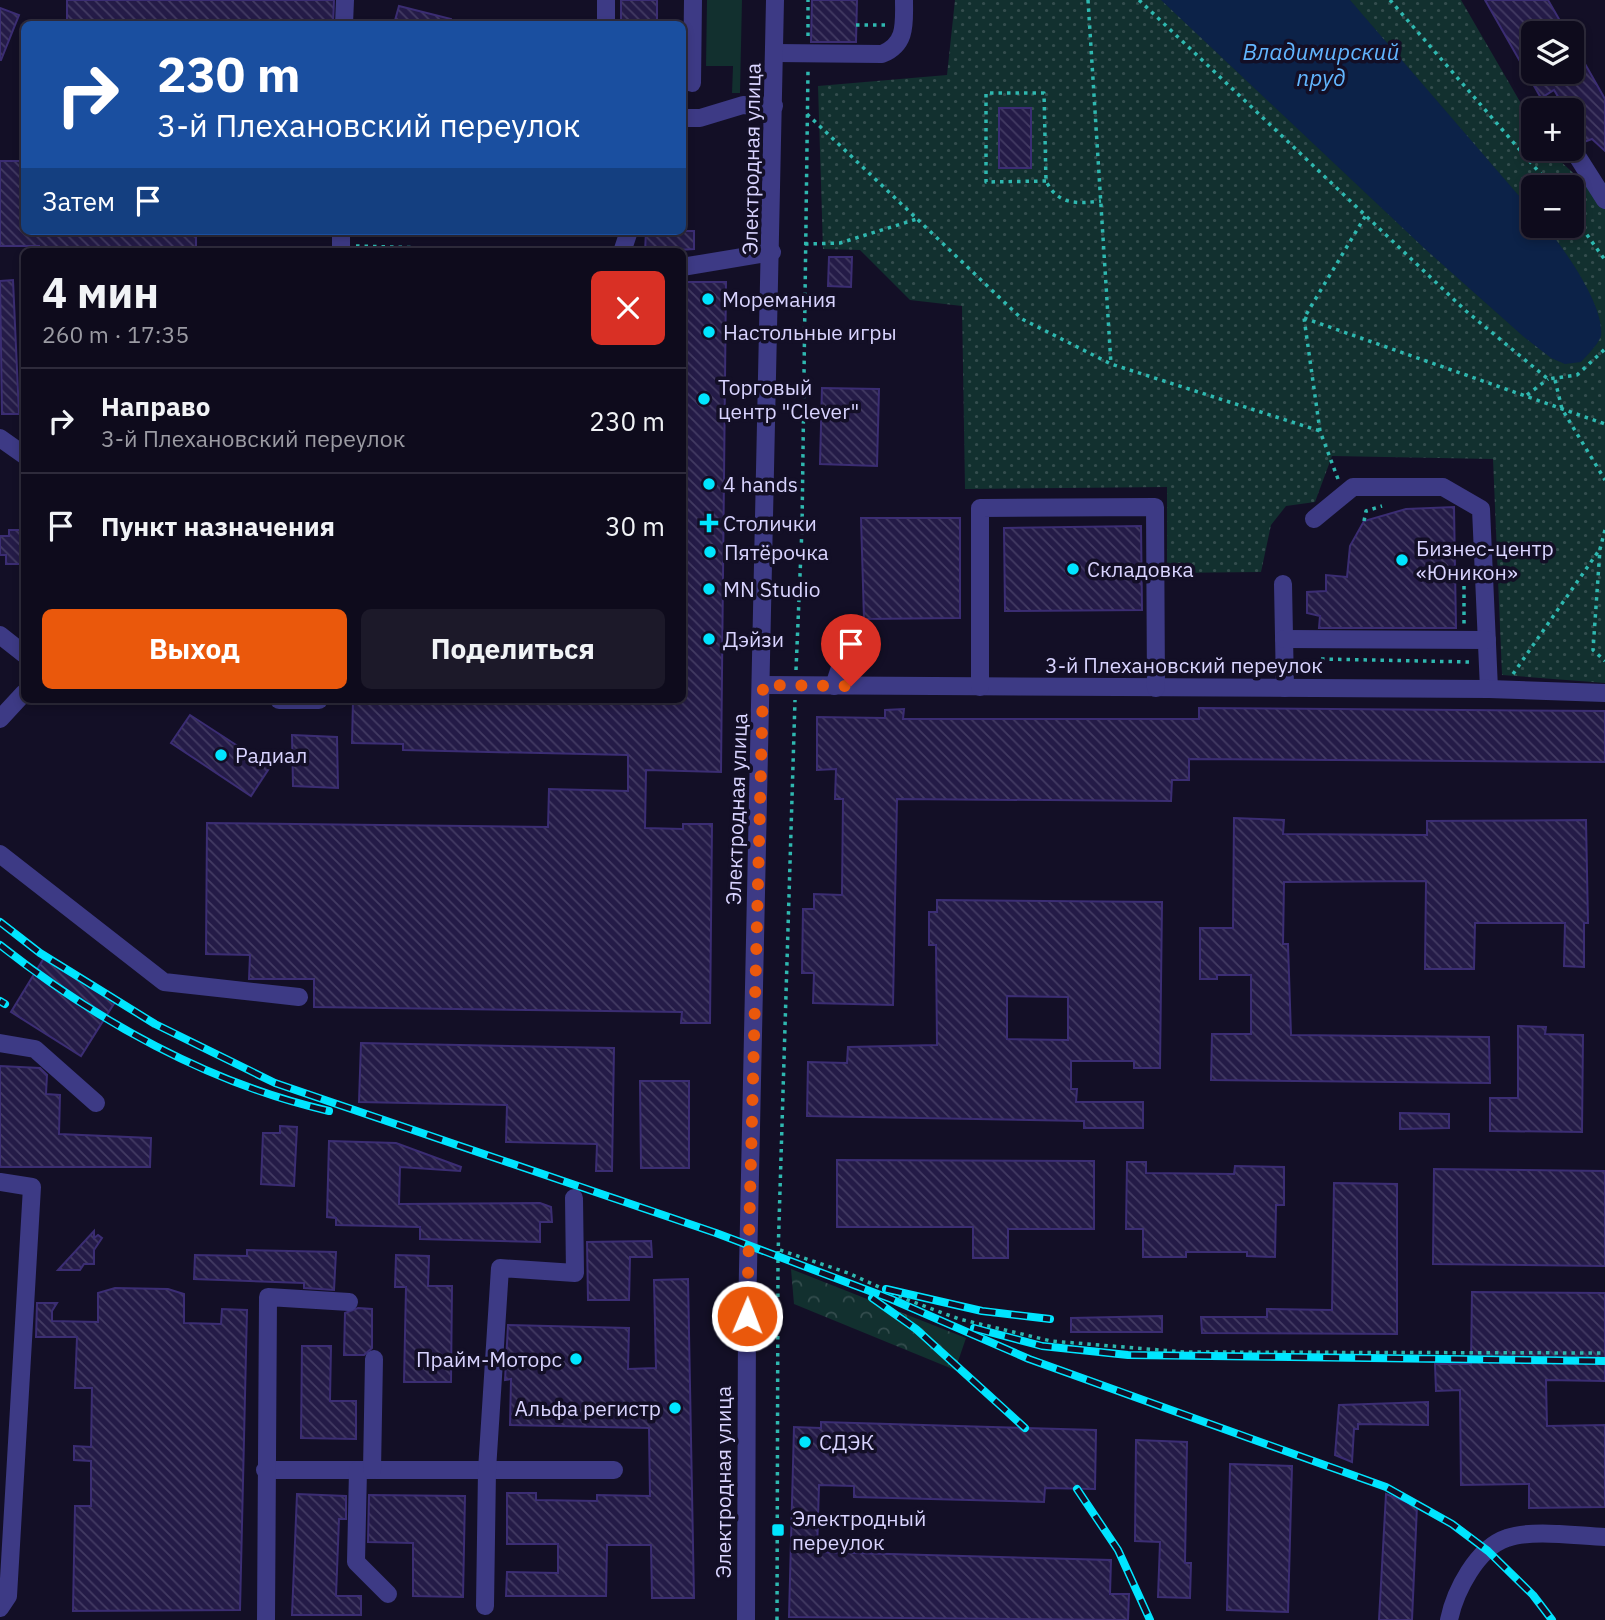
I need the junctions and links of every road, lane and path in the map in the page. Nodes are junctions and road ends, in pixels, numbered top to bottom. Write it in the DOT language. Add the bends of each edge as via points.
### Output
graph roads {
  1 [pos="345,0"];
  2 [pos="606,0"];
  3 [pos="693,0"];
  4 [pos="775,0"];
  5 [pos="808,0"];
  6 [pos="904,0"];
  7 [pos="1088,0"];
  8 [pos="1139,0"];
  9 [pos="1390,0"];
  10 [pos="344,21"];
  11 [pos="606,21"];
  12 [pos="856,25"];
  13 [pos="904,25"];
  14 [pos="775,53"];
  15 [pos="808,54"];
  16 [pos="692,83"];
  17 [pos="774,106"];
  18 [pos="807,114"];
  19 [pos="686,118"];
  20 [pos="1580,161"];
  21 [pos="1542,175"];
  22 [pos="1046,181"];
  23 [pos="1605,200"];
  24 [pos="1101,201"];
  25 [pos="1366,215"];
  26 [pos="917,219"];
  27 [pos="1584,231"];
  28 [pos="805,244"];
  29 [pos="351,248"];
  30 [pos="425,248"];
  31 [pos="772,252"];
  32 [pos="1605,260"];
  33 [pos="686,266"];
  34 [pos="1304,318"];
  35 [pos="1605,349"];
  36 [pos="1111,364"];
  37 [pos="1548,379"];
  38 [pos="1555,380"];
  39 [pos="1527,396"];
  40 [pos="1562,409"];
  41 [pos="1605,424"];
  42 [pos="1320,431"];
  43 [pos="0,438"];
  44 [pos="21,453"];
  45 [pos="1605,481"];
  46 [pos="1344,494"];
  47 [pos="1388,504"];
  48 [pos="1314,520"];
  49 [pos="1364,521"];
  50 [pos="1605,530"];
  51 [pos="1600,550"];
  52 [pos="1464,559"];
  53 [pos="1283,584"];
  54 [pos="1596,608"];
  55 [pos="1605,609"];
  56 [pos="854,624"];
  57 [pos="0,635"];
  58 [pos="1284,639"];
  59 [pos="1464,640"];
  60 [pos="1487,640"];
  61 [pos="21,652"];
  62 [pos="1284,658"];
  63 [pos="1605,661"];
  64 [pos="1463,662"];
  65 [pos="796,673"];
  66 [pos="1489,677"];
  67 [pos="763,685"];
  68 [pos="834,686"];
  69 [pos="980,687"];
  70 [pos="1156,688"];
  71 [pos="1284,688"];
  72 [pos="1605,693"];
  73 [pos="21,695"];
  74 [pos="795,699"];
  75 [pos="0,719"];
  76 [pos="0,854"];
  77 [pos="299,997"];
  78 [pos="0,1043"];
  79 [pos="96,1103"];
  80 [pos="0,1182"];
  81 [pos="574,1198"];
  82 [pos="779,1250"];
  83 [pos="349,1302"];
  84 [pos="1605,1353"];
  85 [pos="374,1359"];
  86 [pos="265,1470"];
  87 [pos="365,1470"];
  88 [pos="487,1470"];
  89 [pos="614,1470"];
  90 [pos="7,1492"];
  91 [pos="1605,1536"];
  92 [pos="388,1594"];
  93 [pos="485,1606"];
  94 [pos="0,1608"];
  95 [pos="266,1620"];
  96 [pos="746,1620"];
  97 [pos="777,1620"];
  98 [pos="1449,1620"];
  1 -- 10 [label="street"];
  2 -- 11 [label="street"];
  3 -- 16 [label="street"];
  4 -- 14 [label="street, Электродная улица"];
  5 -- 15 [label="path"];
  6 -- 13 [label="street"];
  7 -- 24 [label="path"];
  8 -- 25 [label="path"];
  9 -- 21 [label="path"];
  12 -- 13 [label="path"];
  13 -- 15 [label="street" via="898,45 882,54"];
  14 -- 15 [label="street"];
  14 -- 17 [label="street, Электродная улица"];
  15 -- 18 [label="path"];
  17 -- 19 [label="street" via="743,105"];
  17 -- 31 [label="street, Электродная улица"];
  18 -- 26 [label="path"];
  18 -- 28 [label="path"];
  20 -- 23 [label="street"];
  22 -- 22 [label="path" via="1044,93 986,93 986,182"];
  22 -- 24 [label="path" via="1052,194 1069,203"];
  24 -- 36 [label="path"];
  25 -- 34 [label="path"];
  25 -- 37 [label="path" via="1466,311"];
  26 -- 28 [label="path" via="840,243"];
  26 -- 36 [label="path" via="1022,319"];
  27 -- 32 [label="path"];
  28 -- 65 [label="path"];
  29 -- 30 [label="path"];
  31 -- 33 [label="street"];
  31 -- 67 [label="street, Электродная улица"];
  34 -- 39 [label="path"];
  34 -- 42 [label="path"];
  35 -- 38 [label="path" via="1577,375"];
  36 -- 42 [label="path"];
  37 -- 38 [label="path"];
  37 -- 39 [label="path"];
  38 -- 40 [label="path"];
  39 -- 40 [label="path"];
  40 -- 41 [label="path"];
  40 -- 45 [label="path"];
  42 -- 46 [label="path"];
  43 -- 44 [label="street"];
  46 -- 48 [label="street"];
  46 -- 60 [label="street" via="1353,486 1443,486 1481,509"];
  47 -- 49 [label="path" via="1366,511"];
  50 -- 51 [label="path"];
  51 -- 54 [label="path"];
  51 -- 66 [label="path" via="1510,678"];
  52 -- 59 [label="path"];
  53 -- 58 [label="street"];
  54 -- 55 [label="path"];
  54 -- 63 [label="path" via="1593,650"];
  56 -- 68 [label="street"];
  57 -- 61 [label="street"];
  58 -- 59 [label="street"];
  58 -- 62 [label="street"];
  59 -- 60 [label="street"];
  59 -- 64 [label="path"];
  60 -- 66 [label="street"];
  62 -- 64 [label="path"];
  62 -- 71 [label="street"];
  64 -- 66 [label="path"];
  66 -- 71 [label="street, 3-й Плехановский переулок"];
  66 -- 72 [label="street, 3-й Плехановский переулок"];
  67 -- 68 [label="street, 3-й Плехановский переулок"];
  67 -- 96 [label="street, Электродная улица" via="747,1280"];
  68 -- 69 [label="street, 3-й Плехановский переулок"];
  69 -- 70 [label="street, 3-й Плехановский переулок"];
  69 -- 70 [label="street" via="980,508 1155,507"];
  70 -- 71 [label="street, 3-й Плехановский переулок"];
  73 -- 75 [label="street"];
  74 -- 82 [label="path"];
  76 -- 77 [label="street" via="164,982"];
  78 -- 79 [label="street" via="35,1049"];
  80 -- 90 [label="street" via="32,1187"];
  81 -- 88 [label="street" via="575,1273 500,1268"];
  82 -- 84 [label="path" via="960,1319 1051,1341 1184,1352"];
  82 -- 97 [label="path"];
  83 -- 86 [label="street" via="268,1297"];
  85 -- 87 [label="street"];
  86 -- 87 [label="street"];
  86 -- 95 [label="street"];
  87 -- 88 [label="street"];
  87 -- 92 [label="street" via="356,1562"];
  88 -- 89 [label="street"];
  88 -- 93 [label="street"];
  90 -- 94 [label="street" via="8,1596"];
  91 -- 98 [label="street" via="1521,1535 1497,1543 1466,1578"];
}
